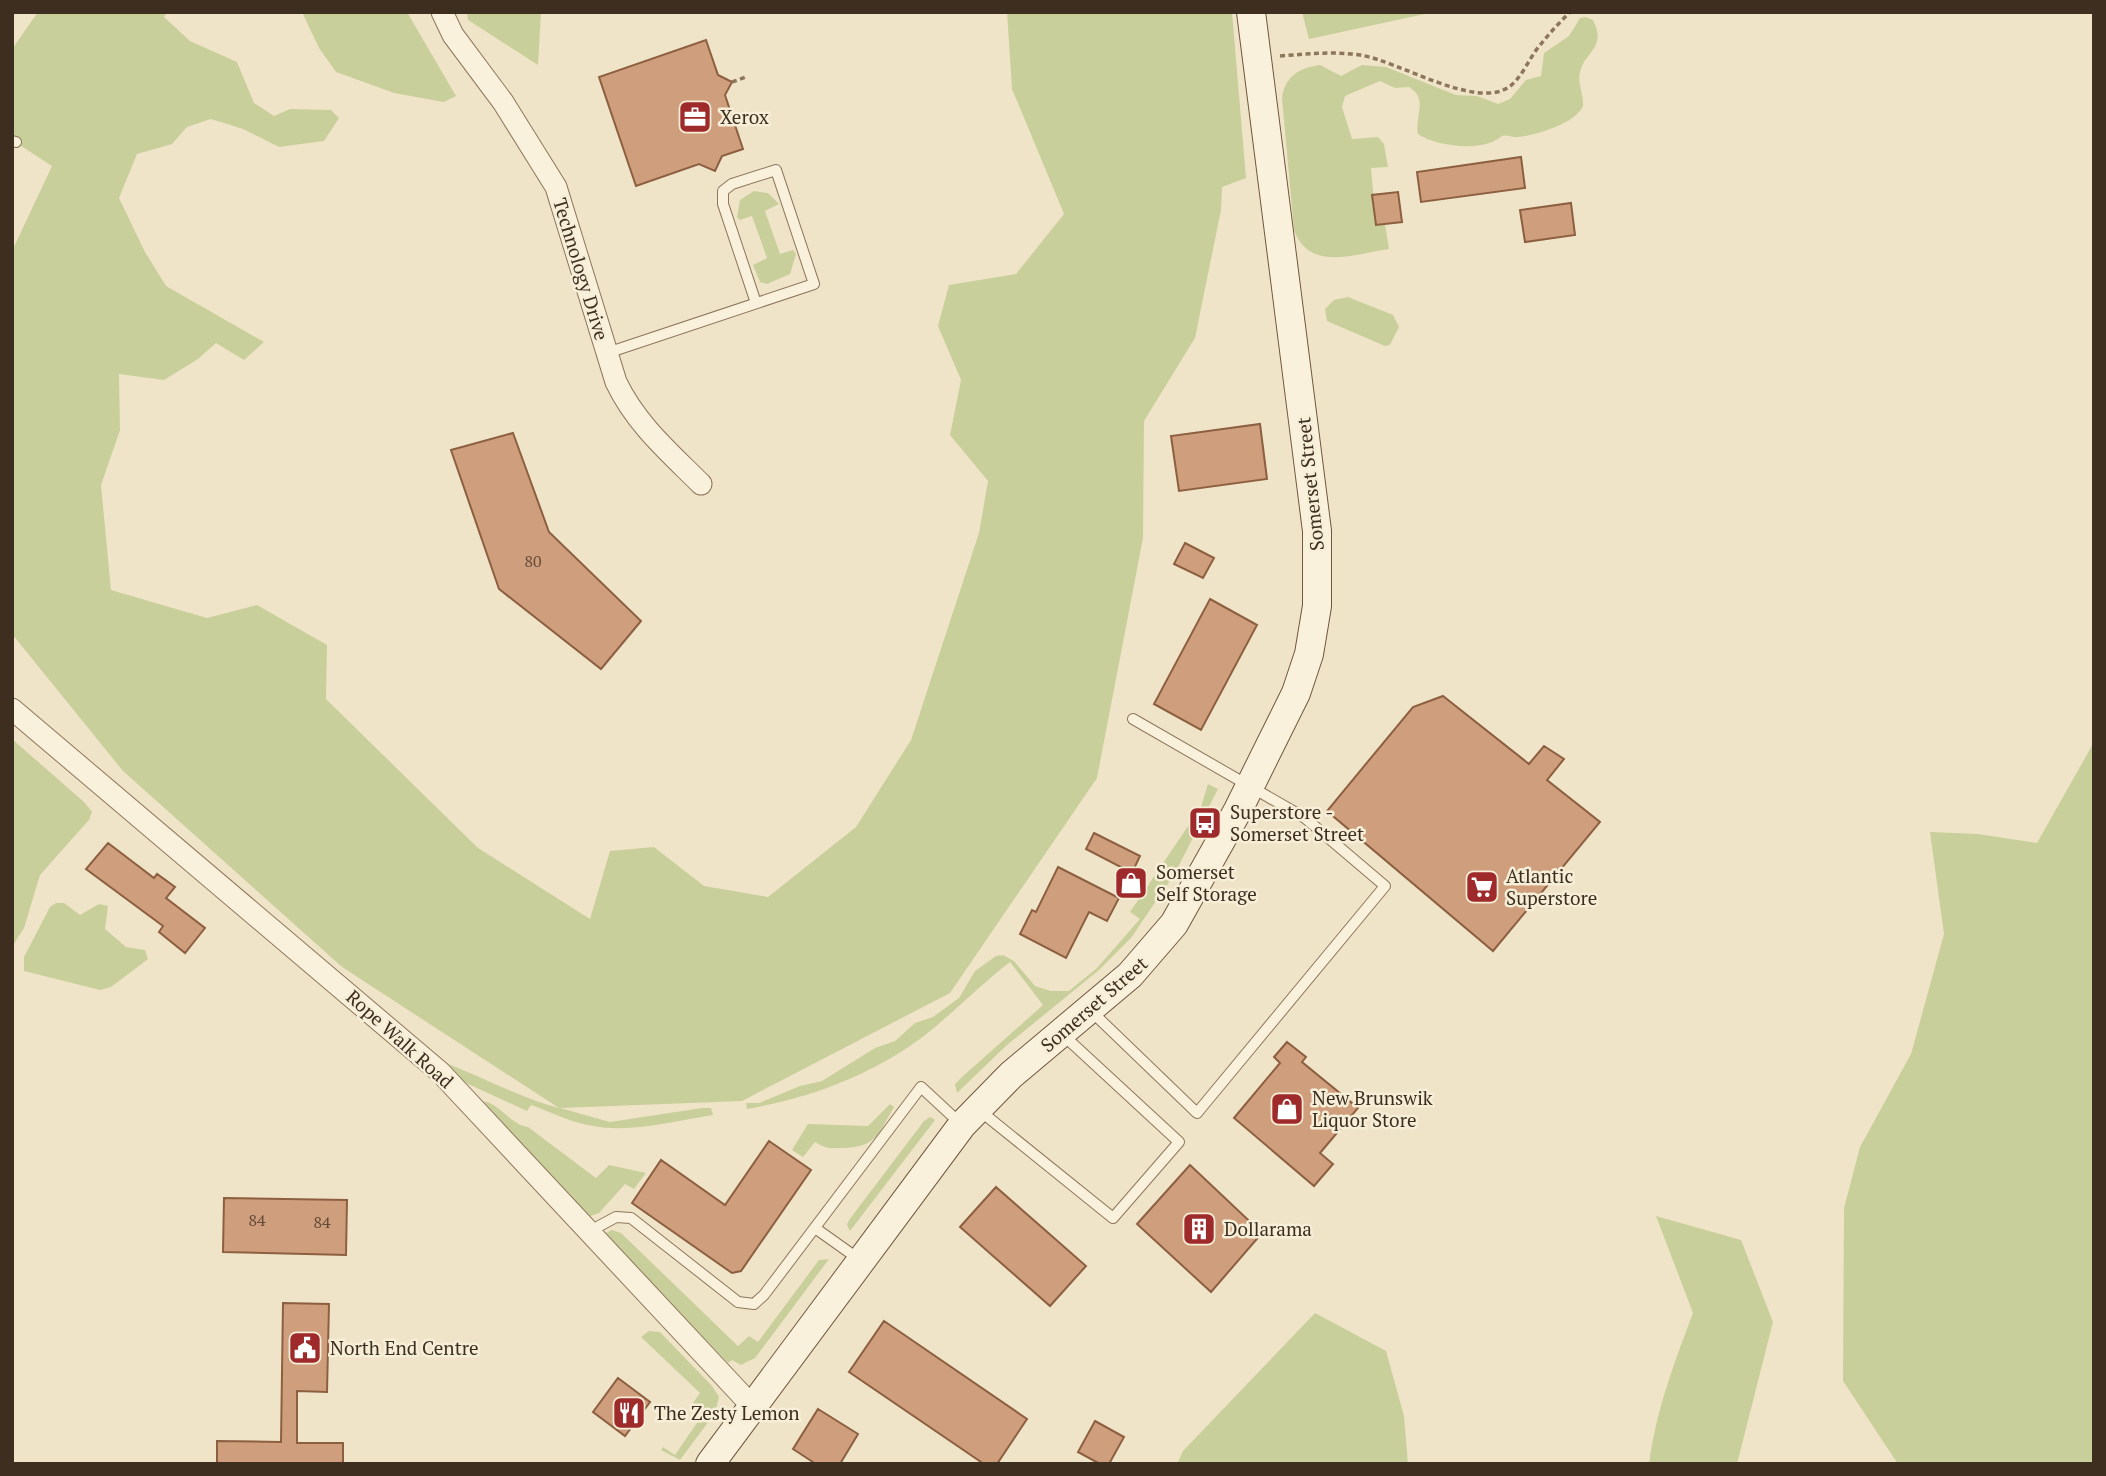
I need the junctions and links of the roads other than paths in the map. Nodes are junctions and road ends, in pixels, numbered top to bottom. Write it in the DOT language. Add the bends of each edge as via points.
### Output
graph roads {
  1 [pos="442,12"];
  2 [pos="1251,12"];
  3 [pos="756,303"];
  4 [pos="607,353"];
  5 [pos="701,484"];
  6 [pos="12,709"];
  7 [pos="1133,719"];
  8 [pos="1250,786"];
  9 [pos="1090,1010"];
  10 [pos="1061,1034"];
  11 [pos="969,1117"];
  12 [pos="815,1228"];
  13 [pos="590,1231"];
  14 [pos="860,1260"];
  15 [pos="752,1406"];
  16 [pos="710,1464"];
  1 -- 4 [label="street, Technology Drive" via="556,187"];
  2 -- 8 [label="main road, Somerset Street" via="1319,566 1306,662"];
  3 -- 3 [label="lane" via="814,284 776,170 723,191 723,204"];
  3 -- 4 [label="lane"];
  4 -- 5 [label="street, Technology Drive" via="635,416"];
  6 -- 13 [label="street, Rope Walk Road" via="405,1041 460,1092"];
  7 -- 8 [label="lane"];
  8 -- 9 [label="main road, Somerset Street" via="1174,924 1130,975"];
  8 -- 9 [label="lane" via="1305,818 1385,886 1197,1113"];
  9 -- 10 [label="main road, Somerset Street"];
  10 -- 11 [label="main road, Somerset Street"];
  10 -- 11 [label="lane" via="1179,1143 1113,1218"];
  11 -- 12 [label="lane" via="920,1087"];
  11 -- 14 [label="main road, Somerset Street"];
  12 -- 13 [label="lane" via="764,1295 749,1304 737,1302 631,1218 616,1217"];
  12 -- 14 [label="lane"];
  13 -- 15 [label="street, Rope Walk Road"];
  14 -- 15 [label="main road, Somerset Street"];
  15 -- 16 [label="main road, Somerset Street"];
}
